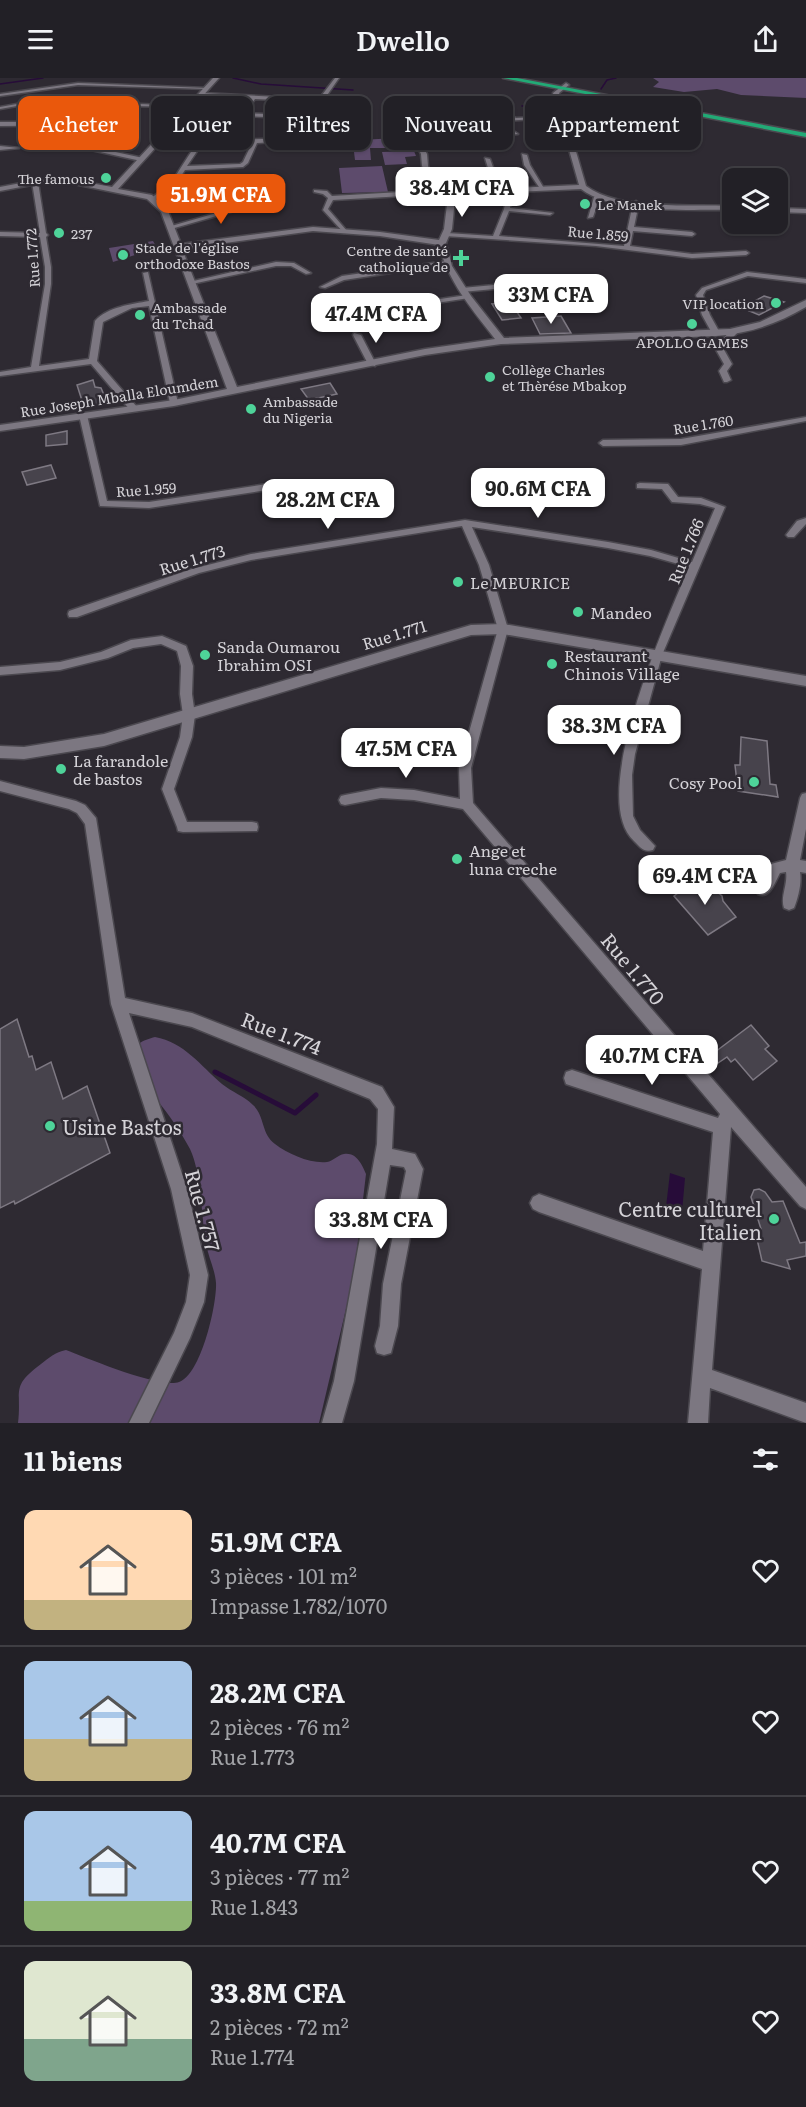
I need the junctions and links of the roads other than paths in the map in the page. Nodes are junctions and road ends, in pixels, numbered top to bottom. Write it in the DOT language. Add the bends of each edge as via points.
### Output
graph roads {
  1 [pos="216,78"];
  2 [pos="337,78"];
  3 [pos="507,78"];
  4 [pos="530,78"];
  5 [pos="151,80"];
  6 [pos="133,85"];
  7 [pos="563,87"];
  8 [pos="207,89"];
  9 [pos="201,94"];
  10 [pos="0,95"];
  11 [pos="324,96"];
  12 [pos="557,96"];
  13 [pos="254,97"];
  14 [pos="265,98"];
  15 [pos="18,104"];
  16 [pos="0,108"];
  17 [pos="514,119"];
  18 [pos="525,119"];
  19 [pos="0,124"];
  20 [pos="18,124"];
  21 [pos="806,130"];
  22 [pos="806,135"];
  23 [pos="255,141"];
  24 [pos="265,141"];
  25 [pos="0,148"];
  26 [pos="16,148"];
  27 [pos="151,148"];
  28 [pos="98,150"];
  29 [pos="422,150"];
  30 [pos="572,150"];
  31 [pos="524,155"];
  32 [pos="141,159"];
  33 [pos="487,159"];
  34 [pos="184,168"];
  35 [pos="35,182"];
  36 [pos="1,186"];
  37 [pos="583,187"];
  38 [pos="114,189"];
  39 [pos="543,189"];
  40 [pos="507,190"];
  41 [pos="316,191"];
  42 [pos="439,192"];
  43 [pos="454,196"];
  44 [pos="256,197"];
  45 [pos="597,197"];
  46 [pos="331,198"];
  47 [pos="153,199"];
  48 [pos="636,203"];
  49 [pos="722,207"];
  50 [pos="507,210"];
  51 [pos="788,210"];
  52 [pos="806,211"];
  53 [pos="550,213"];
  54 [pos="590,218"];
  55 [pos="171,227"];
  56 [pos="631,229"];
  57 [pos="344,231"];
  58 [pos="0,234"];
  59 [pos="692,234"];
  60 [pos="45,235"];
  61 [pos="447,235"];
  62 [pos="495,238"];
  63 [pos="442,243"];
  64 [pos="177,247"];
  65 [pos="627,247"];
  66 [pos="746,253"];
  67 [pos="447,263"];
  68 [pos="146,273"];
  69 [pos="308,273"];
  70 [pos="591,281"];
  71 [pos="806,281"];
  72 [pos="192,282"];
  73 [pos="323,287"];
  74 [pos="464,294"];
  75 [pos="153,303"];
  76 [pos="806,303"];
  77 [pos="326,318"];
  78 [pos="734,332"];
  79 [pos="716,333"];
  80 [pos="357,335"];
  81 [pos="501,341"];
  82 [pos="93,361"];
  83 [pos="372,364"];
  84 [pos="35,368"];
  85 [pos="0,374"];
  86 [pos="727,380"];
  87 [pos="233,392"];
  88 [pos="174,403"];
  89 [pos="134,409"];
  90 [pos="83,415"];
  91 [pos="806,419"];
  92 [pos="0,428"];
  93 [pos="603,443"];
  94 [pos="280,484"];
  95 [pos="640,486"];
  96 [pos="806,521"];
  97 [pos="465,523"];
  98 [pos="791,535"];
  99 [pos="696,566"];
  100 [pos="72,614"];
  101 [pos="503,629"];
  102 [pos="657,655"];
  103 [pos="2,671"];
  104 [pos="806,681"];
  105 [pos="189,715"];
  106 [pos="0,752"];
  107 [pos="0,786"];
  108 [pos="806,798"];
  109 [pos="345,800"];
  110 [pos="467,805"];
  111 [pos="252,826"];
  112 [pos="648,846"];
  113 [pos="799,866"];
  114 [pos="764,890"];
  115 [pos="789,904"];
  116 [pos="118,1004"];
  117 [pos="572,1078"];
  118 [pos="726,1120"];
  119 [pos="383,1155"];
  120 [pos="806,1200"];
  121 [pos="539,1203"];
  122 [pos="711,1263"];
  123 [pos="384,1346"];
  124 [pos="702,1377"];
  125 [pos="806,1413"];
  126 [pos="139,1423"];
  127 [pos="332,1423"];
  128 [pos="698,1423"];
  1 -- 8 [label="street"];
  2 -- 11 [label="street"];
  3 -- 7 [label="highway"];
  4 -- 7 [label="highway"];
  5 -- 6 [label="street"];
  6 -- 8 [label="street"];
  6 -- 10 [label="street" via="78,84"];
  7 -- 12 [label="street"];
  7 -- 21 [label="highway"];
  7 -- 22 [label="highway"];
  8 -- 9 [label="street"];
  9 -- 13 [label="street"];
  13 -- 14 [label="street"];
  15 -- 16 [label="street"];
  17 -- 18 [label="street"];
  19 -- 20 [label="street"];
  23 -- 24 [label="street"];
  23 -- 34 [label="street" via="200,142"];
  23 -- 34 [label="street" via="241,166"];
  25 -- 26 [label="street"];
  27 -- 32 [label="street"];
  28 -- 32 [label="street"];
  29 -- 42 [label="street" via="425,166"];
  30 -- 37 [label="street"];
  31 -- 39 [label="street"];
  32 -- 38 [label="street"];
  33 -- 40 [label="street" via="494,177"];
  34 -- 47 [label="street" via="173,184"];
  35 -- 36 [label="street"];
  35 -- 38 [label="street" via="74,182"];
  35 -- 60 [label="street, Rue 1.772"];
  37 -- 39 [label="street"];
  37 -- 45 [label="street"];
  38 -- 47 [label="street"];
  39 -- 40 [label="street"];
  40 -- 43 [label="street"];
  40 -- 50 [label="street"];
  41 -- 46 [label="street"];
  42 -- 43 [label="street"];
  42 -- 46 [label="street"];
  43 -- 61 [label="street"];
  44 -- 55 [label="street" via="246,206"];
  45 -- 48 [label="street"];
  45 -- 54 [label="street"];
  46 -- 57 [label="street" via="325,209"];
  47 -- 55 [label="street"];
  48 -- 49 [label="street"];
  48 -- 56 [label="street"];
  50 -- 53 [label="street"];
  50 -- 62 [label="street"];
  51 -- 52 [label="street"];
  55 -- 64 [label="street"];
  56 -- 59 [label="street"];
  56 -- 65 [label="street"];
  57 -- 63 [label="street"];
  57 -- 64 [label="street" via="313,229"];
  58 -- 60 [label="street"];
  60 -- 84 [label="street, Rue 1.772" via="48,284"];
  61 -- 62 [label="street, Rue 1.859"];
  61 -- 63 [label="street"];
  62 -- 65 [label="street, Rue 1.859"];
  63 -- 67 [label="street"];
  64 -- 72 [label="street"];
  65 -- 66 [label="street, Rue 1.859" via="692,256"];
  67 -- 73 [label="street" via="342,278"];
  67 -- 74 [label="street"];
  68 -- 75 [label="street"];
  69 -- 72 [label="street" via="291,264 276,264"];
  70 -- 74 [label="street" via="570,280"];
  71 -- 79 [label="street" via="747,274 704,289 699,296"];
  72 -- 87 [label="street"];
  74 -- 77 [label="street"];
  74 -- 81 [label="street"];
  75 -- 82 [label="street" via="130,306 99,321"];
  75 -- 88 [label="street"];
  76 -- 78 [label="street, Rue Joseph Mballa Eloumdem" via="761,327"];
  78 -- 79 [label="street, Rue Joseph Mballa Eloumdem"];
  78 -- 86 [label="street" via="719,348 728,364 723,371"];
  79 -- 81 [label="street, Rue Joseph Mballa Eloumdem"];
  80 -- 83 [label="street"];
  81 -- 83 [label="street, Rue Joseph Mballa Eloumdem"];
  82 -- 84 [label="street"];
  82 -- 89 [label="street"];
  83 -- 87 [label="street, Rue Joseph Mballa Eloumdem"];
  84 -- 85 [label="street"];
  87 -- 88 [label="street, Rue Joseph Mballa Eloumdem"];
  88 -- 89 [label="street, Rue Joseph Mballa Eloumdem"];
  89 -- 90 [label="street, Rue Joseph Mballa Eloumdem"];
  90 -- 92 [label="street, Rue Joseph Mballa Eloumdem"];
  90 -- 94 [label="street, Rue 1.959" via="103,504 149,505"];
  91 -- 93 [label="street, Rue 1.760" via="681,442"];
  95 -- 99 [label="street, Rue 1.766" via="665,486 675,500 701,501 720,507"];
  96 -- 98 [label="street"];
  97 -- 99 [label="street, Rue 1.773" via="651,553"];
  97 -- 100 [label="street, Rue 1.773" via="251,557 195,571"];
  97 -- 101 [label="street" via="484,565"];
  99 -- 102 [label="street, Rue 1.766"];
  101 -- 102 [label="street, Rue 1.771"];
  101 -- 105 [label="street, Rue 1.771" via="471,630"];
  101 -- 110 [label="street" via="465,768"];
  102 -- 104 [label="street, Rue 1.771"];
  102 -- 112 [label="street, Rue 1.766" via="626,775 629,826"];
  103 -- 105 [label="street" via="60,666 131,644 162,640 182,650 188,666"];
  105 -- 106 [label="street, Rue 1.771" via="104,741 24,753"];
  105 -- 111 [label="street" via="186,737 168,789 183,827"];
  107 -- 116 [label="street" via="72,805 81,809 90,822"];
  108 -- 113 [label="street"];
  109 -- 110 [label="street" via="381,792"];
  110 -- 118 [label="street, Rue 1.770"];
  113 -- 114 [label="street" via="776,868"];
  113 -- 115 [label="street"];
  116 -- 119 [label="street, Rue 1.774" via="192,1020 376,1093 386,1107"];
  116 -- 126 [label="street, Rue 1.757" via="179,1189 199,1275 195,1302 181,1338"];
  117 -- 118 [label="street"];
  118 -- 120 [label="street, Rue 1.770"];
  118 -- 122 [label="street"];
  119 -- 123 [label="street" via="409,1160 415,1169"];
  119 -- 127 [label="street, Rue 1.774" via="344,1381"];
  121 -- 122 [label="street"];
  122 -- 124 [label="street"];
  124 -- 125 [label="street"];
  124 -- 128 [label="street"];
}
